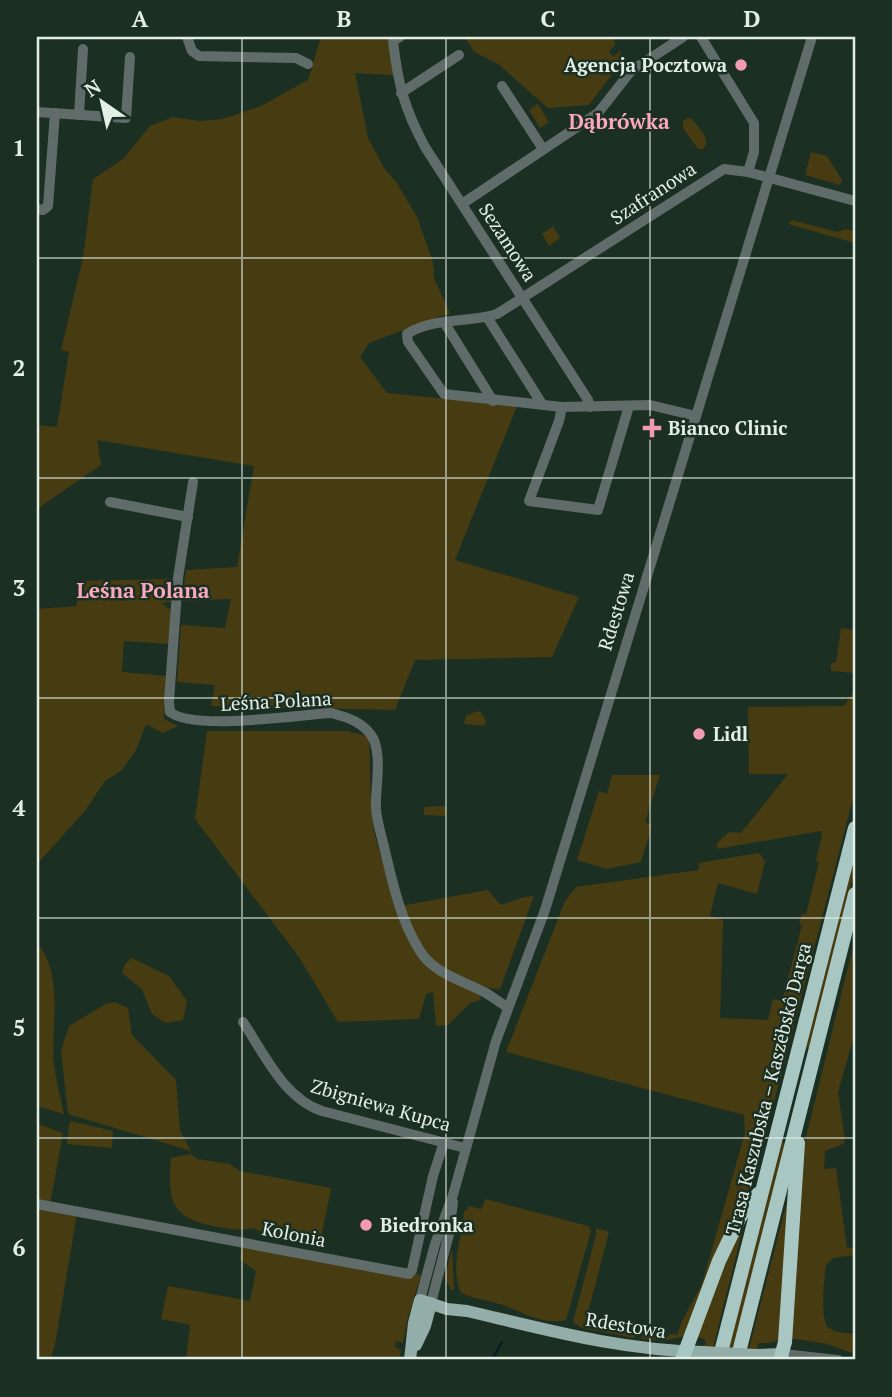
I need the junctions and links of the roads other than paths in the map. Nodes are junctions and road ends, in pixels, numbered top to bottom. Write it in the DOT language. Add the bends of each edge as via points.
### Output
graph roads {
  1 [pos="187,37"];
  2 [pos="400,37"];
  3 [pos="683,37"];
  4 [pos="701,37"];
  5 [pos="811,37"];
  6 [pos="83,49"];
  7 [pos="459,55"];
  8 [pos="130,57"];
  9 [pos="308,64"];
  10 [pos="502,86"];
  11 [pos="401,93"];
  12 [pos="37,112"];
  13 [pos="55,113"];
  14 [pos="79,115"];
  15 [pos="543,149"];
  16 [pos="748,172"];
  17 [pos="769,178"];
  18 [pos="855,201"];
  19 [pos="462,204"];
  20 [pos="37,209"];
  21 [pos="523,298"];
  22 [pos="487,317"];
  23 [pos="444,322"];
  24 [pos="493,401"];
  25 [pos="542,404"];
  26 [pos="629,405"];
  27 [pos="562,407"];
  28 [pos="590,407"];
  29 [pos="696,416"];
  30 [pos="193,482"];
  31 [pos="110,502"];
  32 [pos="188,517"];
  33 [pos="855,828"];
  34 [pos="855,894"];
  35 [pos="508,1008"];
  36 [pos="243,1022"];
  37 [pos="801,1107"];
  38 [pos="443,1142"];
  39 [pos="465,1148"];
  40 [pos="763,1188"];
  41 [pos="37,1204"];
  42 [pos="425,1301"];
  43 [pos="412,1354"];
  44 [pos="683,1356"];
  45 [pos="781,1357"];
  46 [pos="719,1360"];
  47 [pos="737,1360"];
  48 [pos="838,1360"];
  1 -- 9 [label="street" via="199,56 296,58"];
  2 -- 11 [label="street, Sezamowa" via="393,41"];
  3 -- 15 [label="street" via="632,71 598,113"];
  4 -- 16 [label="street" via="754,123 754,152"];
  5 -- 17 [label="street, Rdestowa"];
  6 -- 14 [label="street"];
  7 -- 11 [label="street"];
  8 -- 14 [label="street" via="126,118"];
  10 -- 15 [label="street"];
  11 -- 19 [label="street, Sezamowa" via="425,147"];
  12 -- 13 [label="street"];
  13 -- 14 [label="street"];
  13 -- 20 [label="street" via="48,206"];
  15 -- 19 [label="street"];
  16 -- 17 [label="street, Szafranowa"];
  16 -- 21 [label="street, Szafranowa" via="730,168 718,172"];
  17 -- 18 [label="street, Szafranowa"];
  17 -- 29 [label="street, Rdestowa"];
  19 -- 21 [label="street, Sezamowa"];
  21 -- 22 [label="street, Szafranowa"];
  21 -- 28 [label="street, Sezamowa"];
  22 -- 23 [label="street, Szafranowa"];
  22 -- 25 [label="street"];
  23 -- 24 [label="street"];
  23 -- 24 [label="street, Szafranowa" via="411,331 408,342 444,394"];
  24 -- 25 [label="street, Szafranowa"];
  25 -- 27 [label="street, Szafranowa"];
  26 -- 27 [label="street" via="598,510 529,500"];
  26 -- 28 [label="street, Szafranowa"];
  26 -- 29 [label="street, Szafranowa"];
  27 -- 28 [label="street, Szafranowa"];
  29 -- 35 [label="street, Rdestowa" via="545,910"];
  30 -- 32 [label="street, Leśna Polana"];
  31 -- 32 [label="street"];
  32 -- 35 [label="street, Leśna Polana" via="178,578 170,712 182,719 212,721 331,713 363,727 374,742 376,808 390,873 402,915 421,952 433,965"];
  33 -- 40 [label="highway, Trasa Kaszubska – Kaszëbskô Darga"];
  34 -- 37 [label="highway, Trasa Kaszubska – Kaszëbskô Darga"];
  35 -- 39 [label="street, Rdestowa"];
  36 -- 38 [label="street, Zbigniewa Kupca" via="288,1089 306,1104"];
  37 -- 45 [label="highway"];
  37 -- 47 [label="highway, Trasa Kaszubska – Kaszëbskô Darga"];
  38 -- 39 [label="street, Zbigniewa Kupca"];
  38 -- 41 [label="street, Kolonia" via="409,1274"];
  39 -- 42 [label="street, Rdestowa" via="449,1234"];
  40 -- 44 [label="highway" via="740,1217 719,1261"];
  40 -- 46 [label="highway, Trasa Kaszubska – Kaszëbskô Darga"];
  42 -- 43 [label="main road, Rdestowa" via="425,1326"];
  42 -- 44 [label="main road, Rdestowa" via="608,1344"];
  44 -- 45 [label="main road, Rdestowa, bridge" via="703,1352"];
  45 -- 48 [label="street"];
}
